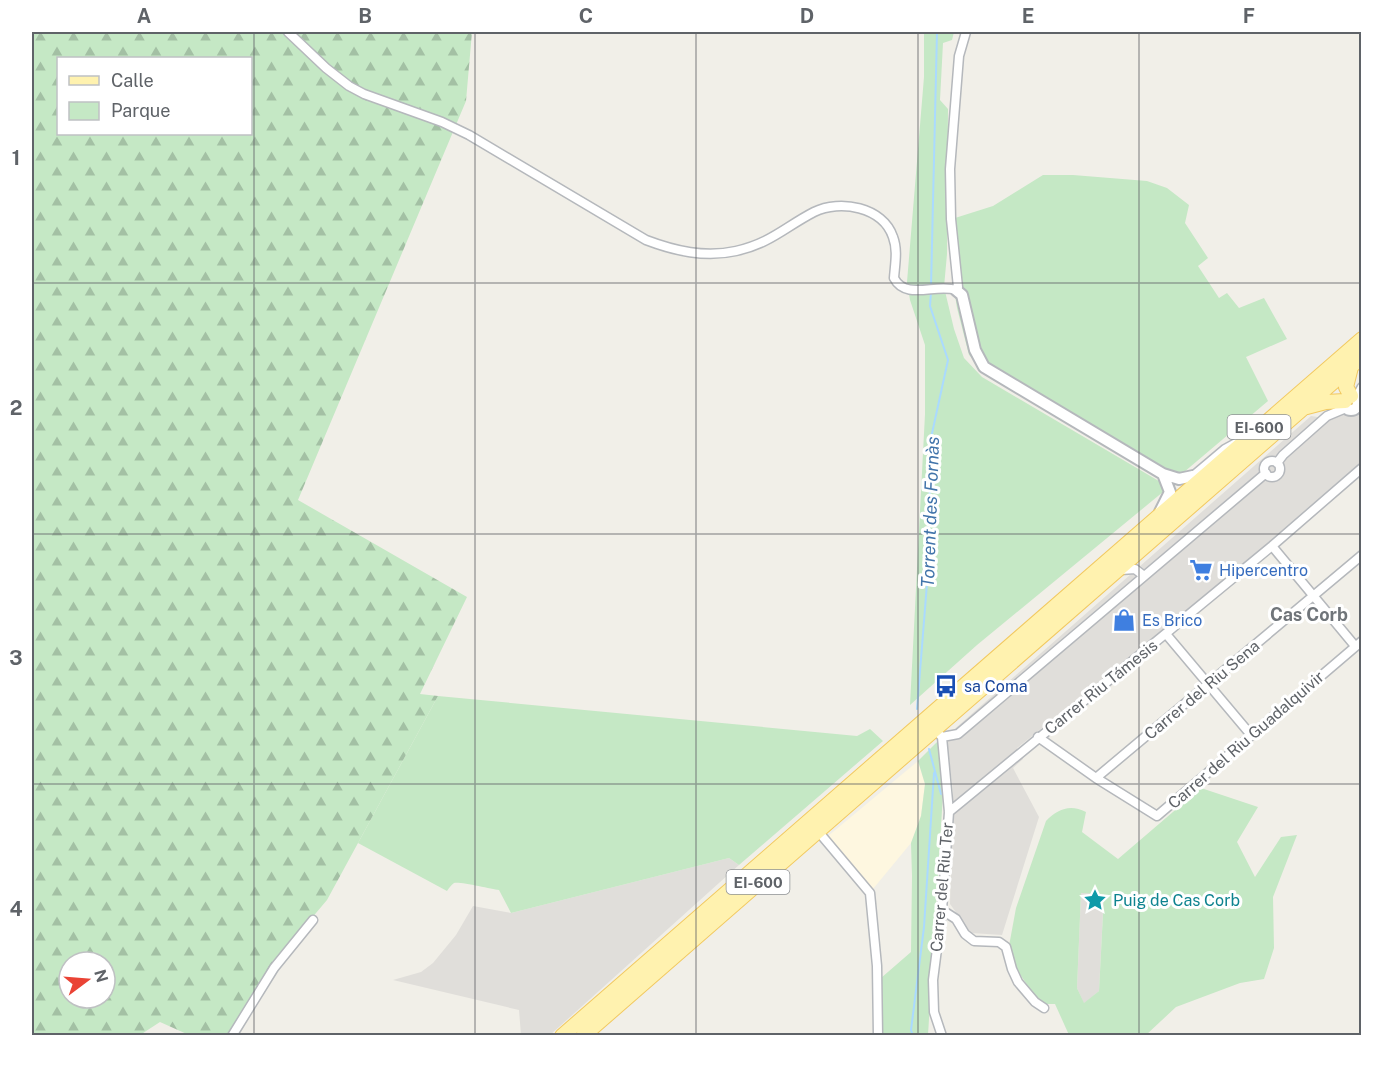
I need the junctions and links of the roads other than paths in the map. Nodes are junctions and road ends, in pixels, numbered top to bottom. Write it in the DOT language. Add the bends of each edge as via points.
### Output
graph roads {
  1 [pos="288,32"];
  2 [pos="965,32"];
  3 [pos="951,289"];
  4 [pos="1362,339"];
  5 [pos="1356,362"];
  6 [pos="1362,387"];
  7 [pos="1352,403"];
  8 [pos="1302,409"];
  9 [pos="1250,436"];
  10 [pos="1362,468"];
  11 [pos="1163,474"];
  12 [pos="1193,476"];
  13 [pos="1157,516"];
  14 [pos="1272,546"];
  15 [pos="1362,555"];
  16 [pos="1115,572"];
  17 [pos="1144,576"];
  18 [pos="1313,596"];
  19 [pos="1166,634"];
  20 [pos="1358,643"];
  21 [pos="1209,685"];
  22 [pos="938,733"];
  23 [pos="1251,735"];
  24 [pos="1038,737"];
  25 [pos="1096,778"];
  26 [pos="949,812"];
  27 [pos="817,830"];
  28 [pos="942,910"];
  29 [pos="313,920"];
  30 [pos="1044,1008"];
  31 [pos="231,1035"];
  32 [pos="562,1035"];
  33 [pos="583,1035"];
  34 [pos="878,1035"];
  35 [pos="942,1035"];
  1 -- 3 [label="street" via="349,86 469,135 646,240 703,254 737,251 776,237 815,212 842,207 867,211 876,215 893,236 897,284 905,290"];
  2 -- 3 [label="street" via="959,56 950,170 959,283"];
  3 -- 11 [label="street" via="962,295 975,350 984,367"];
  4 -- 9 [label="main road, EI-600"];
  5 -- 7 [label="main road" via="1346,387"];
  5 -- 8 [label="main road, EI-600"];
  6 -- 7 [label="street"];
  7 -- 8 [label="main road" via="1326,402"];
  7 -- 17 [label="street" via="1327,416 1277,464 1267,464 1266,472"];
  8 -- 16 [label="main road, EI-600"];
  9 -- 12 [label="street" via="1225,449"];
  9 -- 13 [label="main road, EI-600"];
  10 -- 14 [label="street, Carrer Riu Támesis"];
  11 -- 12 [label="street" via="1179,479"];
  11 -- 13 [label="street" via="1170,492"];
  13 -- 32 [label="main road, EI-600"];
  14 -- 18 [label="street"];
  14 -- 19 [label="street, Carrer Riu Támesis"];
  15 -- 18 [label="street, Carrer del Riu Sena"];
  16 -- 17 [label="street" via="1135,568"];
  16 -- 22 [label="main road, EI-600"];
  17 -- 22 [label="street" via="958,734"];
  18 -- 20 [label="street"];
  18 -- 21 [label="street, Carrer del Riu Sena"];
  19 -- 21 [label="street"];
  19 -- 24 [label="street, Carrer Riu Támesis"];
  20 -- 23 [label="street, Carrer del Riu Guadalquivir"];
  21 -- 23 [label="street"];
  21 -- 25 [label="street, Carrer del Riu Sena"];
  22 -- 26 [label="street, Carrer del Riu Ter"];
  22 -- 27 [label="main road, EI-600"];
  23 -- 25 [label="street, Carrer del Riu Guadalquivir" via="1157,816"];
  24 -- 25 [label="street, Carrer del Riu Guadalquivir"];
  24 -- 26 [label="street, Carrer Riu Támesis"];
  26 -- 28 [label="street, Carrer del Riu Ter"];
  27 -- 33 [label="main road, EI-600"];
  27 -- 34 [label="street" via="870,893"];
  28 -- 30 [label="street" via="956,919 974,941 999,942 1006,947 1018,982"];
  28 -- 35 [label="street, Carrer del Riu Ter" via="933,980 934,1012"];
  29 -- 31 [label="street" via="274,968"];
}
